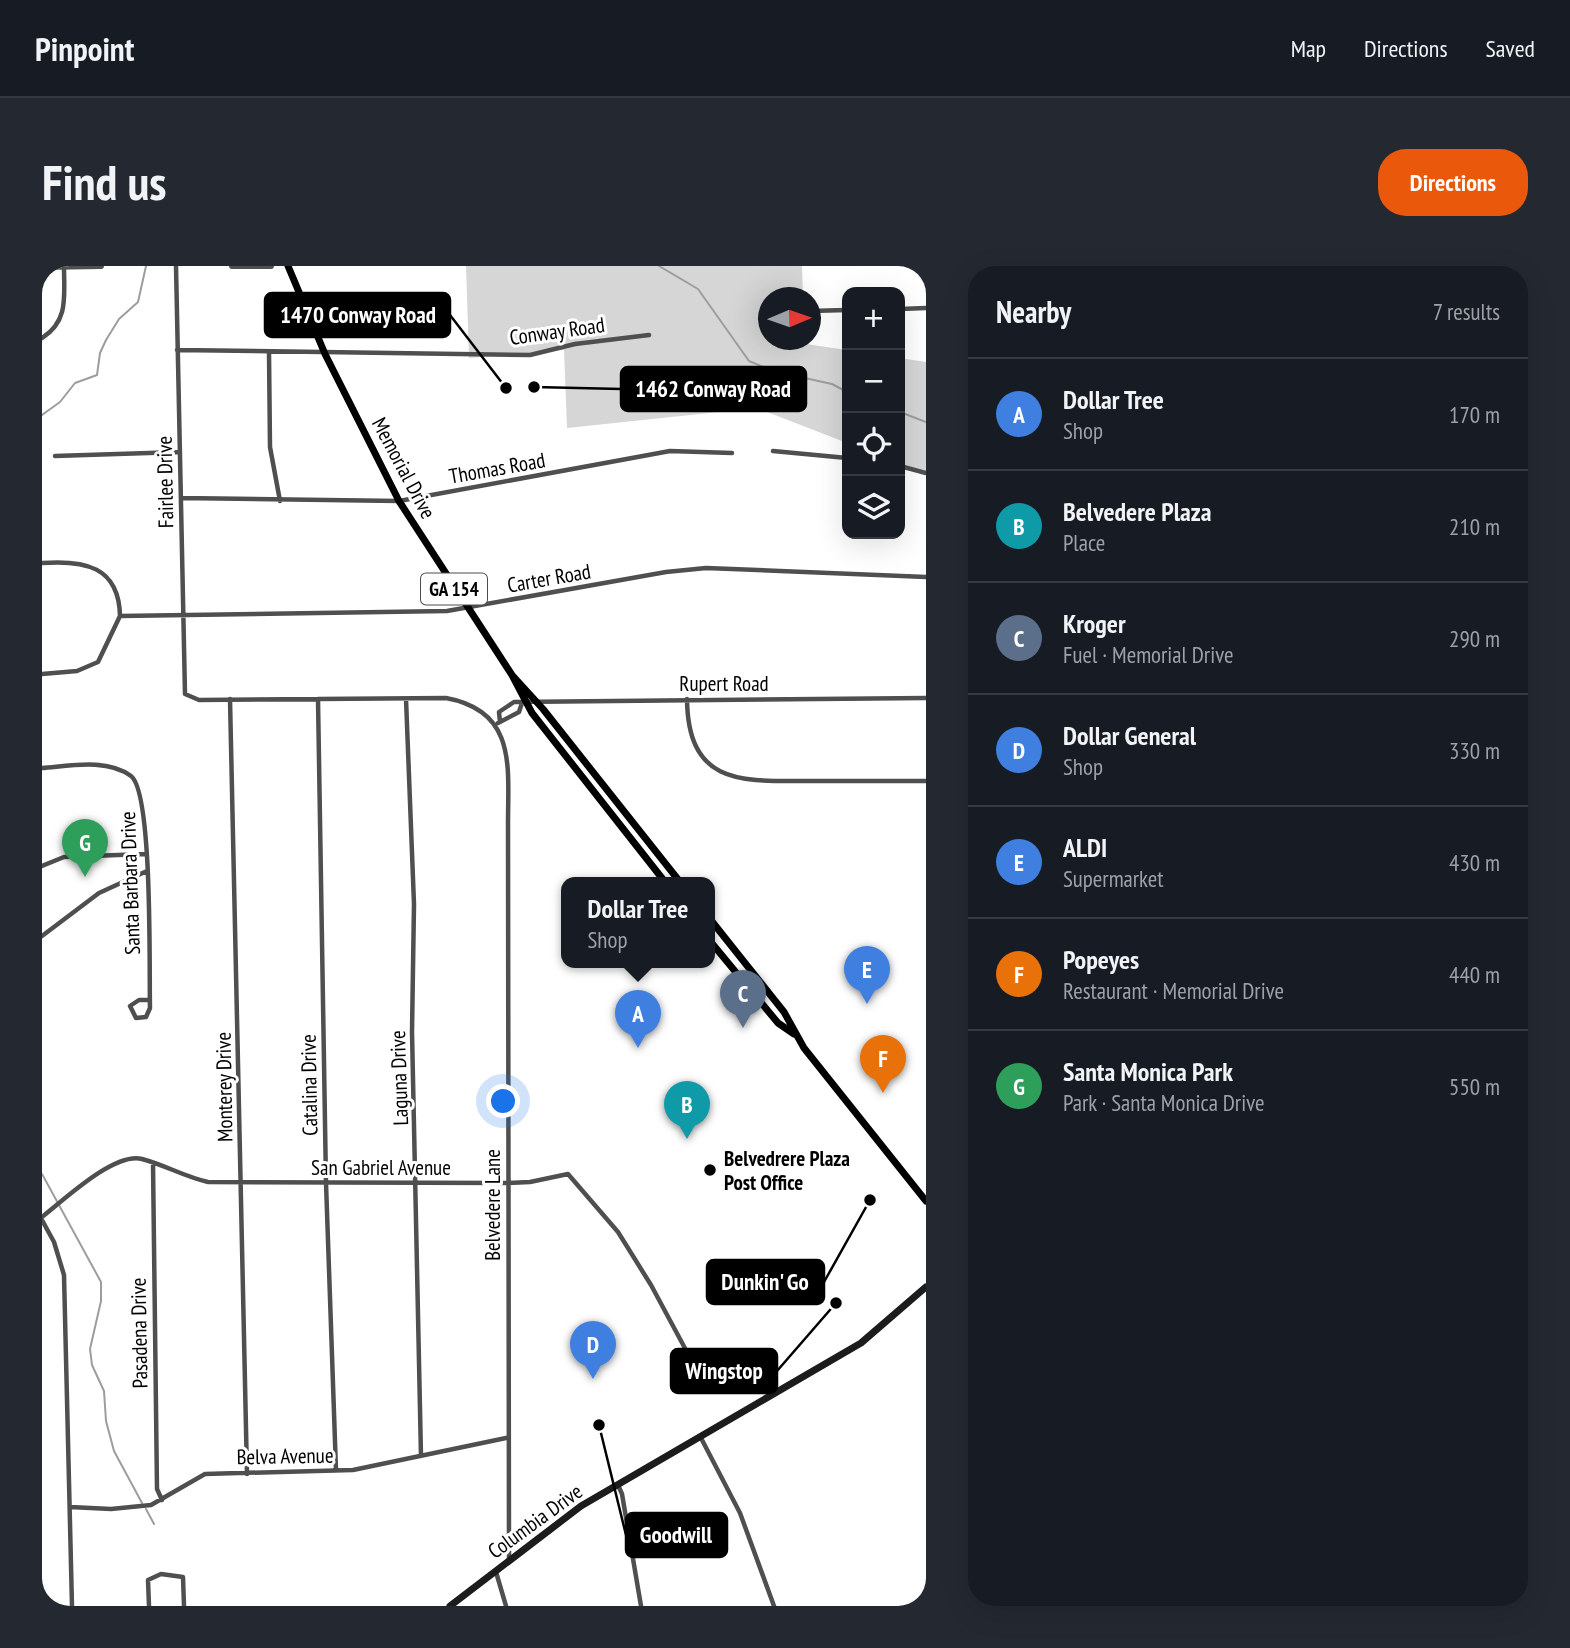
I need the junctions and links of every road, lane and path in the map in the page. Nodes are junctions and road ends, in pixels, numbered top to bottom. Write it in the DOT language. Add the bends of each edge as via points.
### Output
graph roads {
  1 [pos="101,266"];
  2 [pos="176,266"];
  3 [pos="232,266"];
  4 [pos="271,266"];
  5 [pos="288,266"];
  6 [pos="42,267"];
  7 [pos="64,267"];
  8 [pos="926,308"];
  9 [pos="905,309"];
  10 [pos="842,310"];
  11 [pos="821,311"];
  12 [pos="649,335"];
  13 [pos="42,338"];
  14 [pos="177,351"];
  15 [pos="269,353"];
  16 [pos="325,354"];
  17 [pos="773,451"];
  18 [pos="180,452"];
  19 [pos="732,453"];
  20 [pos="55,456"];
  21 [pos="842,458"];
  22 [pos="905,467"];
  23 [pos="926,473"];
  24 [pos="181,498"];
  25 [pos="280,501"];
  26 [pos="399,501"];
  27 [pos="42,563"];
  28 [pos="926,577"];
  29 [pos="466,609"];
  30 [pos="183,615"];
  31 [pos="120,616"];
  32 [pos="42,674"];
  33 [pos="512,675"];
  34 [pos="926,698"];
  35 [pos="230,699"];
  36 [pos="318,699"];
  37 [pos="405,699"];
  38 [pos="687,699"];
  39 [pos="537,702"];
  40 [pos="524,703"];
  41 [pos="497,724"];
  42 [pos="42,768"];
  43 [pos="926,781"];
  44 [pos="145,854"];
  45 [pos="42,866"];
  46 [pos="147,871"];
  47 [pos="660,877"];
  48 [pos="676,877"];
  49 [pos="715,925"];
  50 [pos="42,936"];
  51 [pos="715,947"];
  52 [pos="149,1000"];
  53 [pos="794,1034"];
  54 [pos="153,1163"];
  55 [pos="242,1182"];
  56 [pos="326,1183"];
  57 [pos="417,1183"];
  58 [pos="508,1183"];
  59 [pos="926,1201"];
  60 [pos="42,1219"];
  61 [pos="926,1287"];
  62 [pos="687,1352"];
  63 [pos="506,1438"];
  64 [pos="701,1438"];
  65 [pos="421,1456"];
  66 [pos="336,1470"];
  67 [pos="247,1474"];
  68 [pos="618,1485"];
  69 [pos="162,1501"];
  70 [pos="70,1507"];
  71 [pos="509,1561"];
  72 [pos="496,1572"];
  73 [pos="72,1606"];
  74 [pos="149,1606"];
  75 [pos="184,1606"];
  76 [pos="450,1606"];
  77 [pos="506,1606"];
  78 [pos="641,1606"];
  79 [pos="774,1606"];
  1 -- 7 [label="street"];
  2 -- 14 [label="street, Fairlee Drive"];
  3 -- 4 [label="street"];
  5 -- 16 [label="main road, Memorial Drive / GA 154"];
  6 -- 7 [label="street"];
  7 -- 13 [label="street" via="64,312 59,324"];
  8 -- 9 [label="street"];
  10 -- 11 [label="street"];
  12 -- 16 [label="street, Conway Road" via="530,355"];
  14 -- 15 [label="street, Conway Road"];
  14 -- 18 [label="street, Fairlee Drive"];
  15 -- 16 [label="street, Conway Road"];
  15 -- 25 [label="street" via="270,447"];
  16 -- 26 [label="main road, Memorial Drive / GA 154"];
  17 -- 21 [label="street"];
  18 -- 20 [label="street"];
  18 -- 24 [label="street, Fairlee Drive"];
  19 -- 26 [label="street, Thomas Road" via="670,451"];
  22 -- 23 [label="street"];
  24 -- 25 [label="street, Thomas Road"];
  24 -- 30 [label="street, Fairlee Drive"];
  25 -- 26 [label="street, Thomas Road"];
  26 -- 29 [label="main road, Memorial Drive / GA 154"];
  27 -- 31 [label="street" via="85,564 104,573 118,598"];
  28 -- 29 [label="street, Carter Road" via="706,568"];
  29 -- 30 [label="street, Carter Road"];
  29 -- 33 [label="main road, Memorial Drive / GA 154"];
  30 -- 31 [label="street, Carter Road"];
  30 -- 35 [label="street, Fairlee Drive" via="187,696"];
  31 -- 32 [label="street" via="98,662 77,671"];
  33 -- 39 [label="main road, Memorial Drive / GA 154"];
  33 -- 40 [label="main road, Memorial Drive / GA 154"];
  34 -- 38 [label="street, Rupert Road"];
  35 -- 36 [label="street"];
  35 -- 55 [label="street, Monterey Drive"];
  36 -- 37 [label="street"];
  36 -- 56 [label="street, Catalina Drive"];
  37 -- 41 [label="street" via="466,702"];
  37 -- 57 [label="street, Laguna Drive" via="414,904"];
  38 -- 39 [label="street, Rupert Road"];
  38 -- 43 [label="street" via="698,749 707,762 733,778 761,782"];
  39 -- 40 [label="street, Rupert Road"];
  39 -- 48 [label="main road, Memorial Drive / GA 154"];
  40 -- 41 [label="street" via="519,712"];
  40 -- 41 [label="street" via="514,702 499,712"];
  40 -- 47 [label="main road, Memorial Drive / GA 154"];
  41 -- 58 [label="street, Belvedere Lane" via="508,763"];
  42 -- 44 [label="street, Santa Barbara Drive" via="109,767 134,778 143,802"];
  44 -- 45 [label="street" via="64,857"];
  44 -- 46 [label="street, Santa Barbara Drive"];
  46 -- 50 [label="street" via="99,893"];
  46 -- 52 [label="street, Santa Barbara Drive"];
  49 -- 53 [label="main road" via="784,1012"];
  51 -- 53 [label="main road" via="784,1030"];
  52 -- 52 [label="street" via="149,1013 136,1018 130,1006"];
  53 -- 59 [label="main road"];
  54 -- 55 [label="street, San Gabriel Avenue" via="208,1182"];
  54 -- 60 [label="street, San Gabriel Avenue" via="118,1160"];
  54 -- 69 [label="street, Pasadena Drive" via="157,1489"];
  55 -- 56 [label="street, San Gabriel Avenue"];
  55 -- 67 [label="street, Monterey Drive"];
  56 -- 57 [label="street, San Gabriel Avenue"];
  56 -- 66 [label="street, Catalina Drive"];
  57 -- 58 [label="street, San Gabriel Avenue"];
  57 -- 65 [label="street, Laguna Drive"];
  58 -- 62 [label="street, San Gabriel Avenue" via="568,1174 618,1232"];
  58 -- 63 [label="street, Belvedere Lane"];
  60 -- 70 [label="street" via="64,1275"];
  61 -- 64 [label="main road, Columbia Drive" via="861,1343"];
  63 -- 65 [label="street, Belva Avenue"];
  63 -- 71 [label="street, Belvedere Lane"];
  64 -- 68 [label="main road, Columbia Drive"];
  64 -- 79 [label="street" via="740,1513"];
  65 -- 66 [label="street, Belva Avenue"];
  66 -- 67 [label="street, Belva Avenue"];
  67 -- 69 [label="street, Belva Avenue" via="205,1474"];
  68 -- 71 [label="main road, Columbia Drive" via="581,1506"];
  68 -- 78 [label="street"];
  69 -- 70 [label="street, Belva Avenue" via="133,1508"];
  70 -- 73 [label="street"];
  71 -- 72 [label="main road, Columbia Drive"];
  72 -- 76 [label="main road, Columbia Drive"];
  72 -- 77 [label="street"];
  74 -- 75 [label="street" via="148,1580 161,1574 183,1577"];
}
